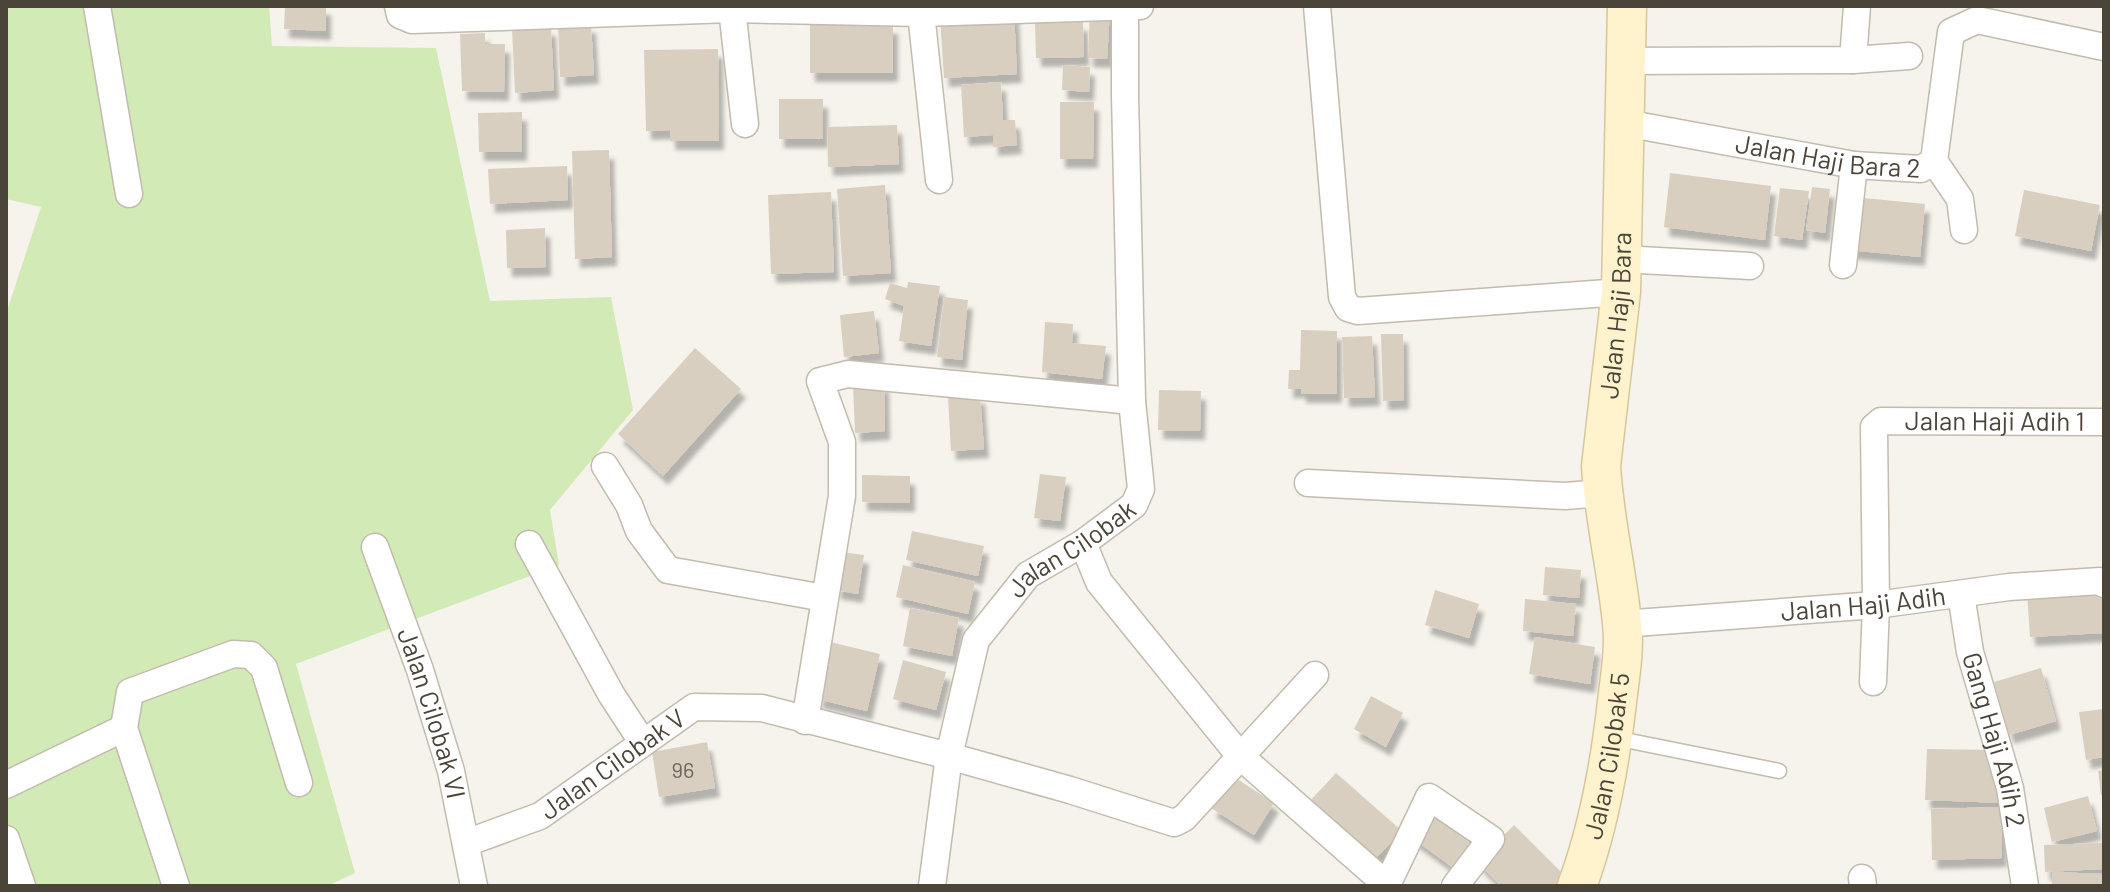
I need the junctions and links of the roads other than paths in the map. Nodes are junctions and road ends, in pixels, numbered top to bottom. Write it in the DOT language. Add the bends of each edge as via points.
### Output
graph roads {
  1 [pos="97,6"];
  2 [pos="398,6"];
  3 [pos="1130,6"];
  4 [pos="1317,6"];
  5 [pos="1627,6"];
  6 [pos="1857,6"];
  7 [pos="804,7"];
  8 [pos="732,9"];
  9 [pos="921,13"];
  10 [pos="1978,13"];
  11 [pos="2104,47"];
  12 [pos="1909,56"];
  13 [pos="1853,60"];
  14 [pos="1626,61"];
  15 [pos="1625,123"];
  16 [pos="745,124"];
  17 [pos="1934,161"];
  18 [pos="1854,165"];
  19 [pos="939,180"];
  20 [pos="129,194"];
  21 [pos="1964,230"];
  22 [pos="1843,265"];
  23 [pos="1750,266"];
  24 [pos="1622,276"];
  25 [pos="1132,401"];
  26 [pos="2104,422"];
  27 [pos="605,466"];
  28 [pos="1308,483"];
  29 [pos="1603,493"];
  30 [pos="1083,543"];
  31 [pos="375,547"];
  32 [pos="537,558"];
  33 [pos="2104,584"];
  34 [pos="1961,594"];
  35 [pos="824,598"];
  36 [pos="1876,605"];
  37 [pos="1622,624"];
  38 [pos="1315,675"];
  39 [pos="1873,682"];
  40 [pos="805,721"];
  41 [pos="124,728"];
  42 [pos="1613,737"];
  43 [pos="643,743"];
  44 [pos="949,756"];
  45 [pos="1240,756"];
  46 [pos="1779,771"];
  47 [pos="299,783"];
  48 [pos="6,785"];
  49 [pos="6,839"];
  50 [pos="466,843"];
  51 [pos="22,886"];
  52 [pos="176,886"];
  53 [pos="474,886"];
  54 [pos="932,886"];
  55 [pos="1455,886"];
  56 [pos="1577,886"];
  57 [pos="2025,886"];
  1 -- 20 [label="street"];
  2 -- 8 [label="street" via="400,15 412,20"];
  3 -- 9 [label="street"];
  3 -- 25 [label="street, Jalan Cilobak"];
  4 -- 24 [label="street" via="1342,297 1348,308 1358,311"];
  5 -- 14 [label="street, Jalan Haji Bara"];
  6 -- 13 [label="street"];
  7 -- 8 [label="street"];
  7 -- 9 [label="street"];
  8 -- 16 [label="street"];
  9 -- 19 [label="street"];
  10 -- 11 [label="street, Jalan Haji Bara 2"];
  10 -- 17 [label="street, Jalan Haji Bara 2" via="1951,32"];
  12 -- 13 [label="street"];
  13 -- 14 [label="street"];
  14 -- 15 [label="street, Jalan Haji Bara"];
  15 -- 18 [label="street, Jalan Haji Bara 2"];
  15 -- 24 [label="street, Jalan Haji Bara"];
  17 -- 18 [label="street, Jalan Haji Bara 2" via="1921,169"];
  17 -- 21 [label="street" via="1960,199"];
  18 -- 22 [label="street"];
  23 -- 24 [label="street"];
  24 -- 29 [label="street, Jalan Haji Bara" via="1601,466"];
  25 -- 30 [label="street, Jalan Cilobak" via="1141,489 1134,505"];
  25 -- 35 [label="street" via="848,374 820,381 842,442 842,496"];
  26 -- 36 [label="street, Jalan Haji Adih 1" via="1881,421 1873,439"];
  27 -- 35 [label="street" via="639,531 668,570"];
  28 -- 29 [label="street" via="1565,496"];
  29 -- 37 [label="street, Jalan Haji Bara"];
  30 -- 44 [label="street, Jalan Cilobak" via="1028,575 976,640"];
  30 -- 45 [label="street" via="1099,582"];
  31 -- 50 [label="street, Jalan Cilobak VI" via="451,771"];
  32 -- 43 [label="street"];
  33 -- 34 [label="street, Jalan Haji Adih"];
  34 -- 36 [label="street, Jalan Haji Adih"];
  34 -- 57 [label="street, Gang Haji Adih 2" via="1970,652 2010,788"];
  35 -- 40 [label="street"];
  36 -- 37 [label="street, Jalan Haji Adih"];
  36 -- 39 [label="street"];
  37 -- 42 [label="street, Jalan Cilobak 5"];
  38 -- 45 [label="street"];
  40 -- 43 [label="street, Jalan Cilobak V" via="762,708 694,707"];
  40 -- 44 [label="street, Jalan Cilobak V"];
  41 -- 47 [label="street" via="130,692 233,654 251,655 264,668"];
  41 -- 48 [label="street"];
  41 -- 52 [label="street"];
  42 -- 46 [label="lane"];
  42 -- 56 [label="street, Jalan Cilobak 5" via="1592,846"];
  43 -- 50 [label="street, Jalan Cilobak V" via="540,816"];
  44 -- 45 [label="street, Jalan Cilobak V" via="1174,823"];
  44 -- 54 [label="street, Jalan Cilobak"];
  45 -- 55 [label="street" via="1387,885 1429,797 1491,839"];
  49 -- 51 [label="street"];
  50 -- 53 [label="street, Jalan Cilobak VI"];
}
